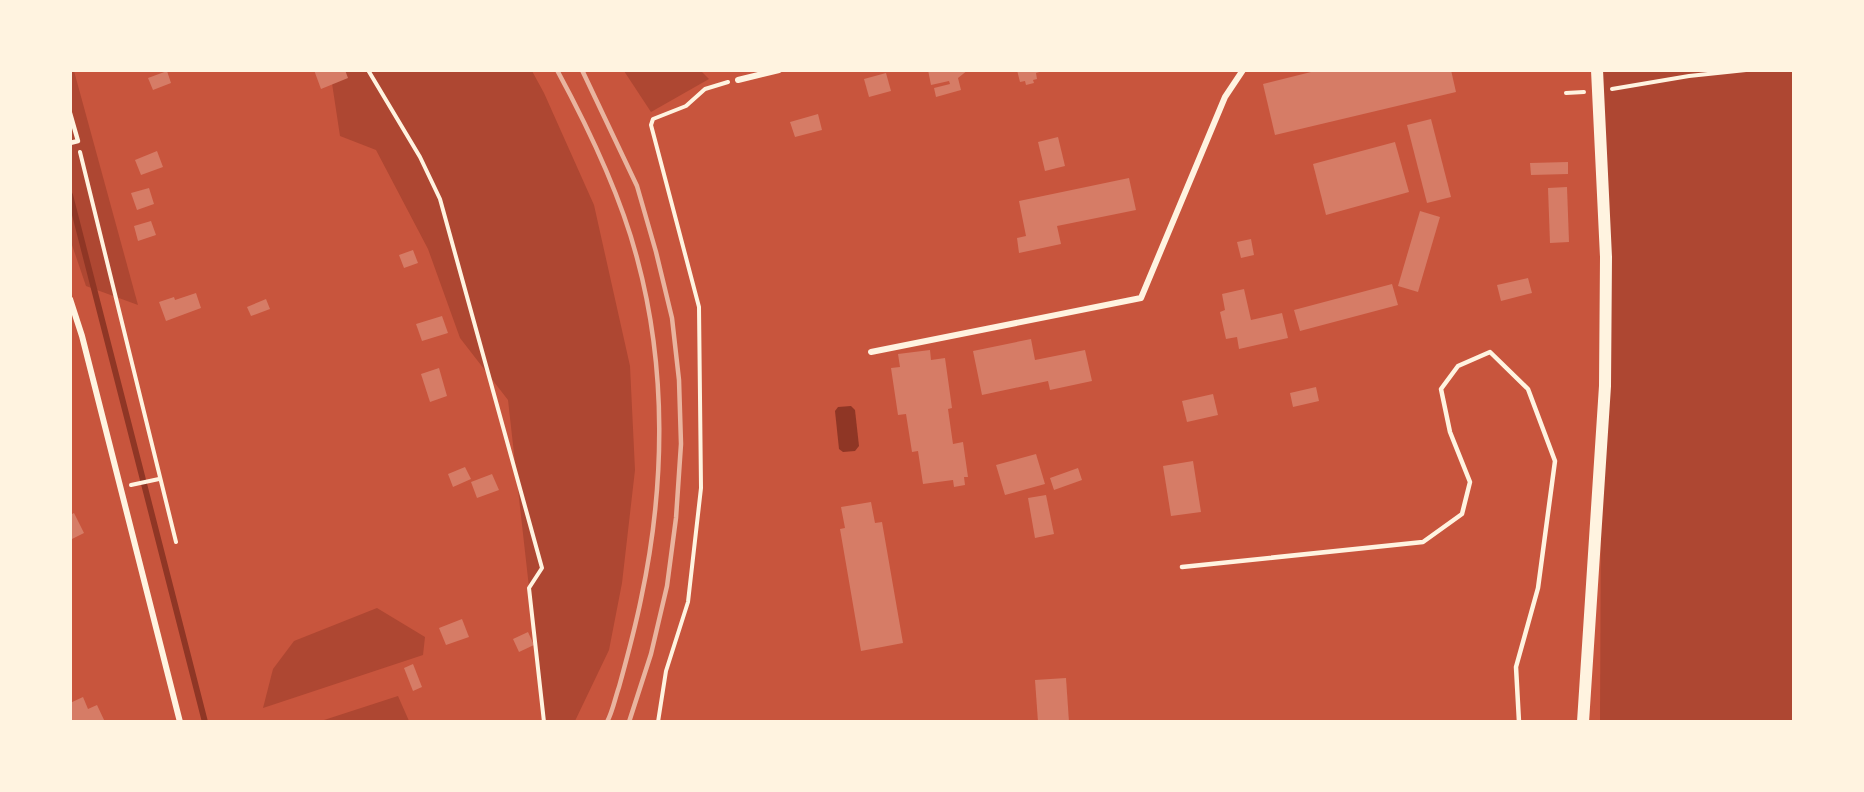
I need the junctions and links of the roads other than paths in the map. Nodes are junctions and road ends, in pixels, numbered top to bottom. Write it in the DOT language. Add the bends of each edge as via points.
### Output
graph roads {
  1 [pos="779,70"];
  2 [pos="1243,70"];
  3 [pos="1597,70"];
  4 [pos="738,80"];
  5 [pos="70,113"];
  6 [pos="70,143"];
  7 [pos="70,299"];
  8 [pos="871,352"];
  9 [pos="1182,567"];
  10 [pos="180,722"];
  11 [pos="1519,722"];
  12 [pos="1583,722"];
  1 -- 4 [label="street"];
  2 -- 8 [label="street" via="1226,97 1140,298"];
  3 -- 12 [label="main road" via="1606,257 1605,386"];
  5 -- 6 [label="lane" via="78,141"];
  7 -- 10 [label="street"];
  9 -- 11 [label="lane" via="1423,542 1462,514 1470,482 1450,432 1441,389 1458,366 1490,352 1528,389 1554,461 1538,588 1516,667"];
}
